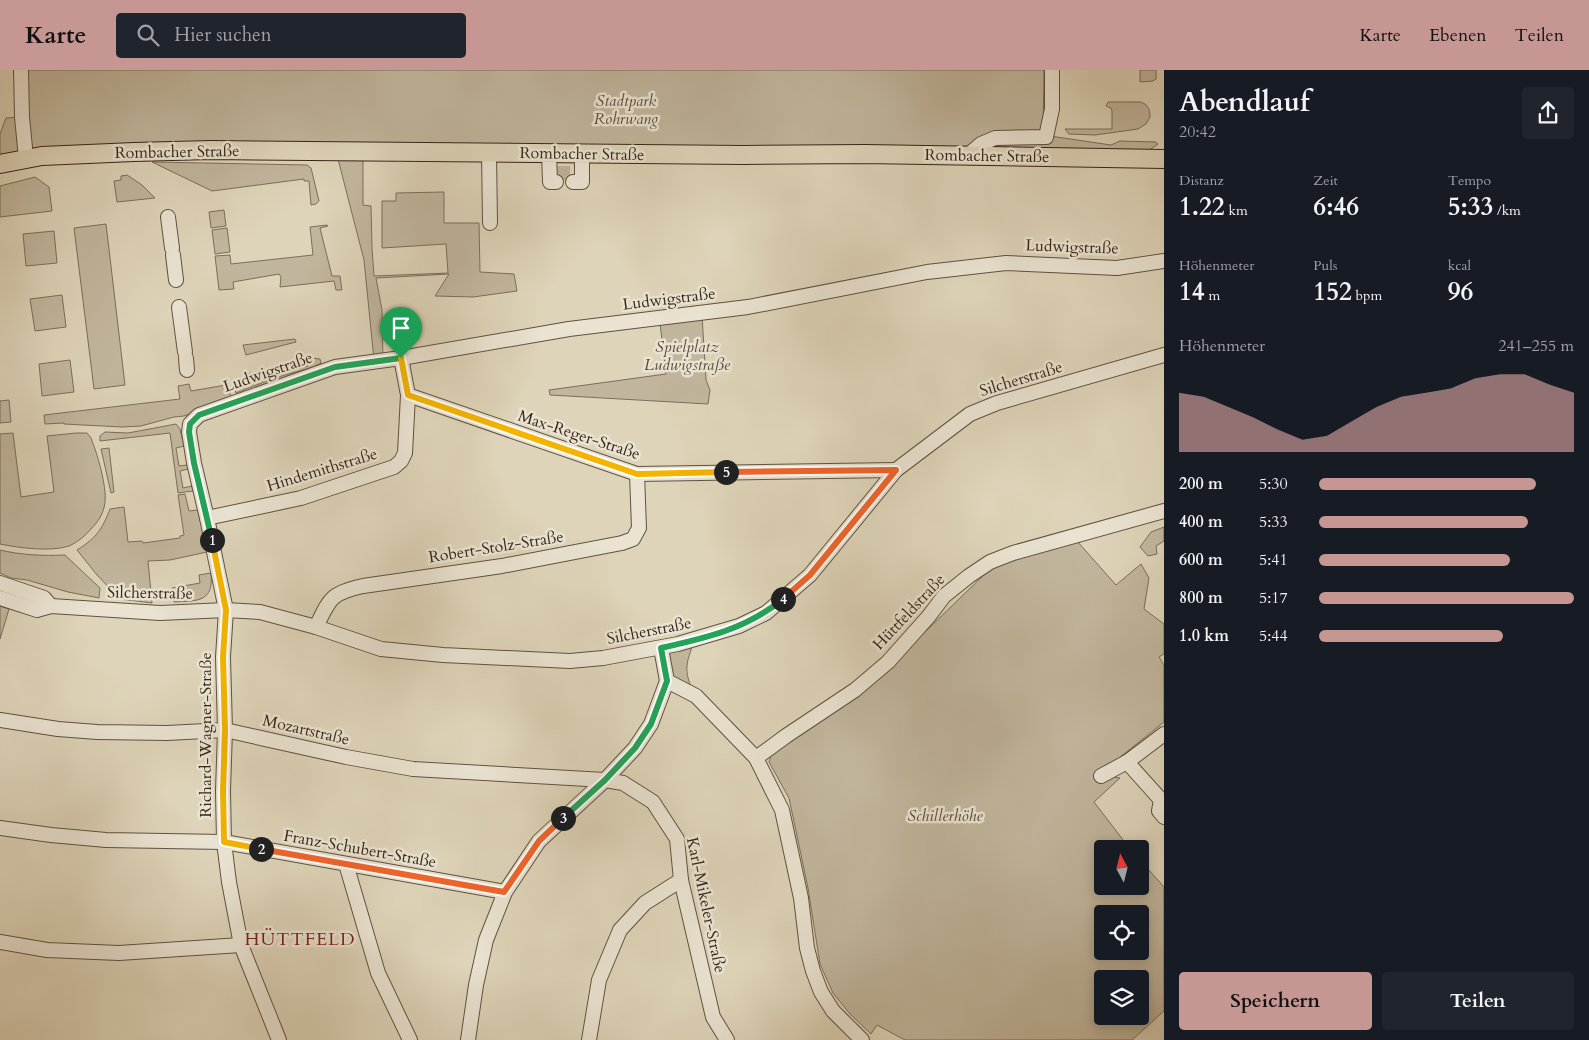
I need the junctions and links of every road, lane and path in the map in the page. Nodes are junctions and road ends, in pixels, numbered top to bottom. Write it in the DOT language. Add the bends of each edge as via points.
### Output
graph roads {
  1 [pos="21,70"];
  2 [pos="1052,70"];
  3 [pos="489,152"];
  4 [pos="549,153"];
  5 [pos="582,154"];
  6 [pos="968,155"];
  7 [pos="26,158"];
  8 [pos="1164,159"];
  9 [pos="0,164"];
  10 [pos="554,176"];
  11 [pos="576,176"];
  12 [pos="168,217"];
  13 [pos="490,223"];
  14 [pos="1164,261"];
  15 [pos="1164,355"];
  16 [pos="401,358"];
  17 [pos="186,360"];
  18 [pos="408,395"];
  19 [pos="190,424"];
  20 [pos="896,470"];
  21 [pos="637,474"];
  22 [pos="1164,511"];
  23 [pos="207,518"];
  24 [pos="0,583"];
  25 [pos="0,598"];
  26 [pos="51,606"];
  27 [pos="226,610"];
  28 [pos="316,627"];
  29 [pos="661,648"];
  30 [pos="667,681"];
  31 [pos="0,720"];
  32 [pos="225,730"];
  33 [pos="1164,734"];
  34 [pos="756,758"];
  35 [pos="1127,762"];
  36 [pos="1101,776"];
  37 [pos="605,780"];
  38 [pos="1164,817"];
  39 [pos="0,828"];
  40 [pos="224,842"];
  41 [pos="346,864"];
  42 [pos="682,880"];
  43 [pos="504,892"];
  44 [pos="0,942"];
  45 [pos="241,945"];
  46 [pos="279,1040"];
  47 [pos="410,1040"];
  48 [pos="468,1040"];
  49 [pos="589,1040"];
  50 [pos="727,1040"];
  51 [pos="861,1040"];
  1 -- 7 [label="street"];
  2 -- 6 [label="street" via="1052,109 1046,137 995,138"];
  3 -- 4 [label="main road, Rombacher Straße"];
  3 -- 7 [label="main road, Rombacher Straße" via="211,150"];
  3 -- 13 [label="street"];
  4 -- 5 [label="main road, Rombacher Straße"];
  4 -- 10 [label="street"];
  5 -- 6 [label="main road, Rombacher Straße"];
  5 -- 11 [label="street"];
  6 -- 8 [label="main road, Rombacher Straße"];
  7 -- 9 [label="main road, Rombacher Straße"];
  12 -- 17 [label="street"];
  14 -- 16 [label="street, Ludwigstraße" via="1117,268 1006,263 927,272 748,307 569,329"];
  15 -- 20 [label="street, Silcherstraße" via="996,402 970,414"];
  16 -- 18 [label="street, Hindemithstraße"];
  16 -- 19 [label="street, Ludwigstraße" via="335,367 199,415"];
  18 -- 21 [label="street, Max-Reger-Straße"];
  18 -- 23 [label="street, Hindemithstraße" via="405,453 394,467 301,498"];
  19 -- 23 [label="street, Richard-Wagner-Straße" via="194,463"];
  20 -- 21 [label="street, Max-Reger-Straße"];
  20 -- 29 [label="street, Silcherstraße" via="810,575 766,612 730,629"];
  21 -- 28 [label="street, Robert-Stolz-Straße" via="639,528 633,539 502,566 345,590 336,594"];
  22 -- 34 [label="street, Hüttfeldstraße" via="990,562 944,596 888,662 855,690"];
  23 -- 27 [label="street, Richard-Wagner-Straße"];
  24 -- 26 [label="street, Silcherstraße" via="44,598"];
  25 -- 26 [label="street, Silcherstraße" via="37,610"];
  26 -- 27 [label="street, Silcherstraße" via="160,613"];
  27 -- 28 [label="street, Silcherstraße" via="260,612"];
  27 -- 32 [label="street, Richard-Wagner-Straße" via="223,657"];
  28 -- 29 [label="street, Silcherstraße" via="381,649 443,655 570,661"];
  29 -- 30 [label="street"];
  30 -- 34 [label="street" via="696,696"];
  30 -- 37 [label="street" via="651,724 635,748"];
  31 -- 32 [label="street, Mozartstraße" via="97,732"];
  32 -- 37 [label="street, Mozartstraße" via="413,769"];
  32 -- 40 [label="street, Richard-Wagner-Straße"];
  33 -- 35 [label="street"];
  34 -- 51 [label="street" via="782,810 813,971 833,1011"];
  35 -- 36 [label="street"];
  35 -- 38 [label="street" via="1161,800 1159,811"];
  37 -- 42 [label="street, Karl-Mikeler-Straße" via="623,783 653,802 677,838"];
  37 -- 43 [label="street" via="539,841"];
  39 -- 40 [label="street, Franz-Schubert-Straße" via="106,840"];
  40 -- 41 [label="street, Franz-Schubert-Straße"];
  40 -- 45 [label="street, Richard-Wagner-Straße"];
  41 -- 43 [label="street, Franz-Schubert-Straße"];
  41 -- 47 [label="street" via="378,973"];
  42 -- 49 [label="street" via="645,902 620,930 599,980"];
  42 -- 50 [label="street, Karl-Mikeler-Straße" via="713,1017"];
  43 -- 48 [label="street" via="486,940"];
  44 -- 45 [label="street" via="47,950 118,953"];
  45 -- 46 [label="street, Richard-Wagner-Straße"];
}
